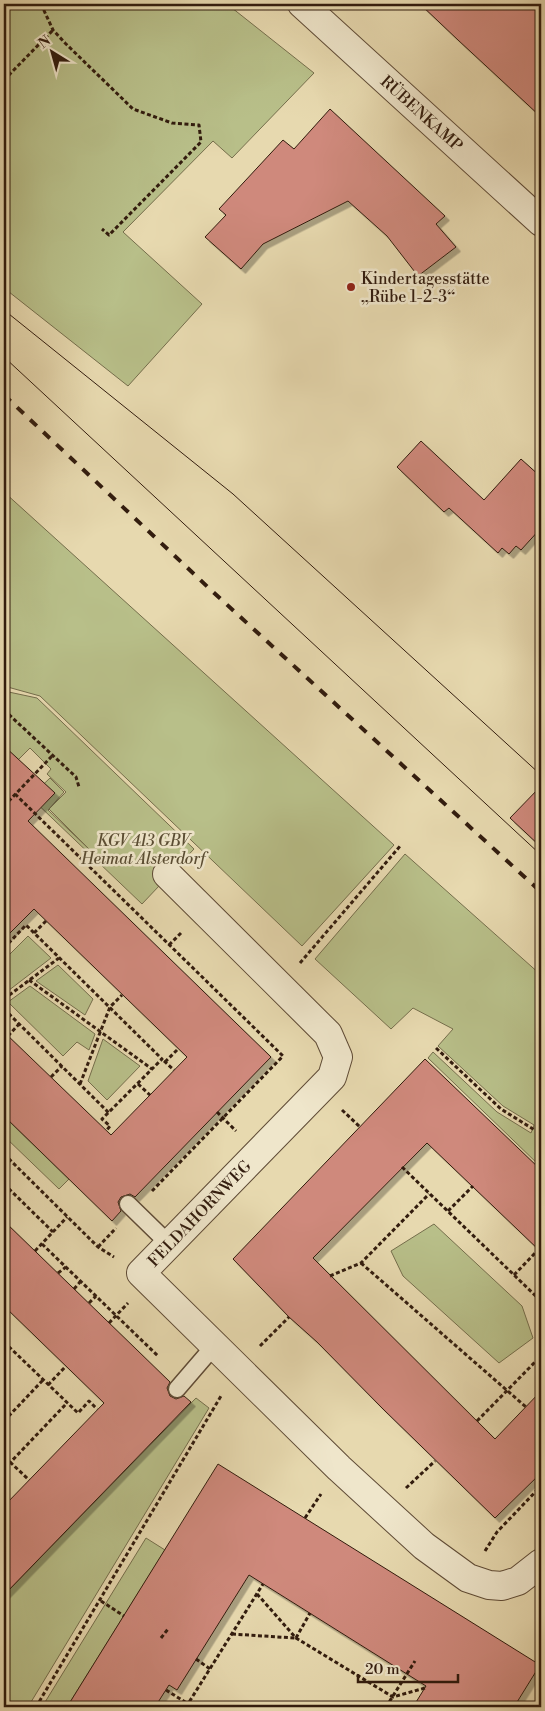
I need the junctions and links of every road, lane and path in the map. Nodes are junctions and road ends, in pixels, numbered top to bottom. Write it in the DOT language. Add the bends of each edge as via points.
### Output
graph roads {
  1 [pos="41,4"];
  2 [pos="302,4"];
  3 [pos="53,30"];
  4 [pos="4,80"];
  5 [pos="541,222"];
  6 [pos="102,229"];
  7 [pos="4,710"];
  8 [pos="53,755"];
  9 [pos="79,788"];
  10 [pos="15,794"];
  11 [pos="4,806"];
  12 [pos="401,845"];
  13 [pos="167,874"];
  14 [pos="46,921"];
  15 [pos="34,933"];
  16 [pos="4,948"];
  17 [pos="60,958"];
  18 [pos="29,980"];
  19 [pos="280,986"];
  20 [pos="122,995"];
  21 [pos="4,998"];
  22 [pos="110,1007"];
  23 [pos="4,1009"];
  24 [pos="19,1024"];
  25 [pos="100,1032"];
  26 [pos="8,1036"];
  27 [pos="436,1048"];
  28 [pos="178,1049"];
  29 [pos="164,1060"];
  30 [pos="62,1066"];
  31 [pos="152,1069"];
  32 [pos="174,1070"];
  33 [pos="51,1077"];
  34 [pos="80,1084"];
  35 [pos="138,1084"];
  36 [pos="150,1095"];
  37 [pos="109,1113"];
  38 [pos="106,1131"];
  39 [pos="541,1134"];
  40 [pos="4,1154"];
  41 [pos="402,1167"];
  42 [pos="4,1184"];
  43 [pos="473,1186"];
  44 [pos="430,1194"];
  45 [pos="131,1207"];
  46 [pos="448,1211"];
  47 [pos="68,1217"];
  48 [pos="53,1232"];
  49 [pos="42,1244"];
  50 [pos="169,1244"];
  51 [pos="539,1250"];
  52 [pos="35,1251"];
  53 [pos="361,1263"];
  54 [pos="66,1267"];
  55 [pos="58,1273"];
  56 [pos="514,1275"];
  57 [pos="330,1276"];
  58 [pos="81,1281"];
  59 [pos="74,1289"];
  60 [pos="96,1296"];
  61 [pos="541,1301"];
  62 [pos="89,1304"];
  63 [pos="289,1317"];
  64 [pos="4,1342"];
  65 [pos="214,1346"];
  66 [pos="158,1356"];
  67 [pos="541,1356"];
  68 [pos="66,1366"];
  69 [pos="237,1368"];
  70 [pos="43,1380"];
  71 [pos="48,1385"];
  72 [pos="177,1388"];
  73 [pos="506,1391"];
  74 [pos="67,1404"];
  75 [pos="526,1407"];
  76 [pos="98,1409"];
  77 [pos="4,1421"];
  78 [pos="477,1421"];
  79 [pos="435,1460"];
  80 [pos="10,1462"];
  81 [pos="4,1468"];
  82 [pos="29,1480"];
  83 [pos="541,1486"];
  84 [pos="384,1509"];
  85 [pos="541,1564"];
  86 [pos="468,1578"];
  87 [pos="263,1584"];
  88 [pos="257,1594"];
  89 [pos="101,1601"];
  90 [pos="310,1614"];
  91 [pos="124,1616"];
  92 [pos="168,1629"];
  93 [pos="232,1634"];
  94 [pos="161,1638"];
  95 [pos="296,1638"];
  96 [pos="196,1660"];
  97 [pos="415,1662"];
  98 [pos="210,1669"];
  99 [pos="425,1688"];
  100 [pos="166,1690"];
  101 [pos="392,1696"];
  102 [pos="187,1706"];
  103 [pos="36,1707"];
  104 [pos="193,1707"];
  105 [pos="386,1707"];
  1 -- 3 [label="path"];
  2 -- 5 [label="street, RÜBENKAMP"];
  3 -- 4 [label="path"];
  3 -- 6 [label="path" via="133,109 172,124 199,124 201,142 109,235"];
  7 -- 8 [label="path"];
  8 -- 9 [label="path" via="76,777"];
  8 -- 10 [label="path"];
  10 -- 11 [label="path"];
  10 -- 45 [label="path" via="283,1056"];
  12 -- 19 [label="path"];
  13 -- 19 [label="street, FELDAHORNWEG"];
  14 -- 15 [label="path"];
  15 -- 16 [label="path" via="26,925"];
  15 -- 17 [label="path"];
  17 -- 18 [label="path"];
  17 -- 22 [label="path"];
  18 -- 21 [label="path"];
  18 -- 25 [label="path"];
  19 -- 50 [label="street, FELDAHORNWEG" via="328,1034 338,1057 332,1077"];
  20 -- 22 [label="path"];
  22 -- 25 [label="path"];
  22 -- 29 [label="path"];
  23 -- 24 [label="path"];
  24 -- 26 [label="path"];
  24 -- 30 [label="path"];
  25 -- 31 [label="path"];
  25 -- 34 [label="path"];
  27 -- 39 [label="path" via="501,1109"];
  28 -- 29 [label="path"];
  29 -- 31 [label="path"];
  29 -- 32 [label="path"];
  30 -- 33 [label="path"];
  30 -- 34 [label="path"];
  31 -- 35 [label="path"];
  34 -- 37 [label="path"];
  35 -- 36 [label="path"];
  35 -- 37 [label="path"];
  37 -- 38 [label="path" via="102,1119 110,1126"];
  40 -- 47 [label="path"];
  41 -- 44 [label="path"];
  42 -- 48 [label="path"];
  43 -- 46 [label="path"];
  44 -- 46 [label="path"];
  44 -- 53 [label="path"];
  45 -- 47 [label="path" via="98,1247"];
  45 -- 50 [label="lane"];
  46 -- 56 [label="path"];
  47 -- 48 [label="path"];
  48 -- 49 [label="path"];
  49 -- 52 [label="path"];
  49 -- 54 [label="path"];
  50 -- 65 [label="street, FELDAHORNWEG" via="140,1273"];
  51 -- 56 [label="path"];
  53 -- 57 [label="path"];
  53 -- 73 [label="path"];
  54 -- 55 [label="path"];
  54 -- 58 [label="path"];
  56 -- 61 [label="path"];
  58 -- 59 [label="path"];
  58 -- 60 [label="path"];
  60 -- 62 [label="path"];
  60 -- 66 [label="path"];
  63 -- 69 [label="path"];
  64 -- 70 [label="path"];
  65 -- 69 [label="street, FELDAHORNWEG"];
  65 -- 72 [label="lane"];
  67 -- 73 [label="path"];
  68 -- 71 [label="path"];
  69 -- 84 [label="street, FELDAHORNWEG"];
  69 -- 89 [label="path"];
  70 -- 71 [label="path"];
  70 -- 77 [label="path"];
  71 -- 74 [label="path"];
  73 -- 75 [label="path"];
  73 -- 78 [label="path"];
  74 -- 76 [label="path" via="78,1414 89,1401"];
  74 -- 80 [label="path"];
  79 -- 84 [label="path"];
  80 -- 81 [label="path"];
  80 -- 82 [label="path"];
  83 -- 86 [label="path" via="497,1532"];
  84 -- 86 [label="street, FELDAHORNWEG" via="424,1546"];
  85 -- 86 [label="street, FELDAHORNWEG" via="518,1581 502,1586"];
  87 -- 88 [label="path"];
  88 -- 93 [label="path"];
  88 -- 95 [label="path"];
  89 -- 91 [label="path"];
  89 -- 103 [label="path"];
  90 -- 95 [label="path"];
  92 -- 94 [label="path"];
  93 -- 95 [label="path"];
  93 -- 98 [label="path"];
  95 -- 101 [label="path"];
  96 -- 98 [label="path"];
  97 -- 101 [label="path"];
  98 -- 102 [label="path"];
  99 -- 101 [label="path"];
  100 -- 102 [label="path"];
  101 -- 105 [label="path"];
  102 -- 104 [label="path"];
}
